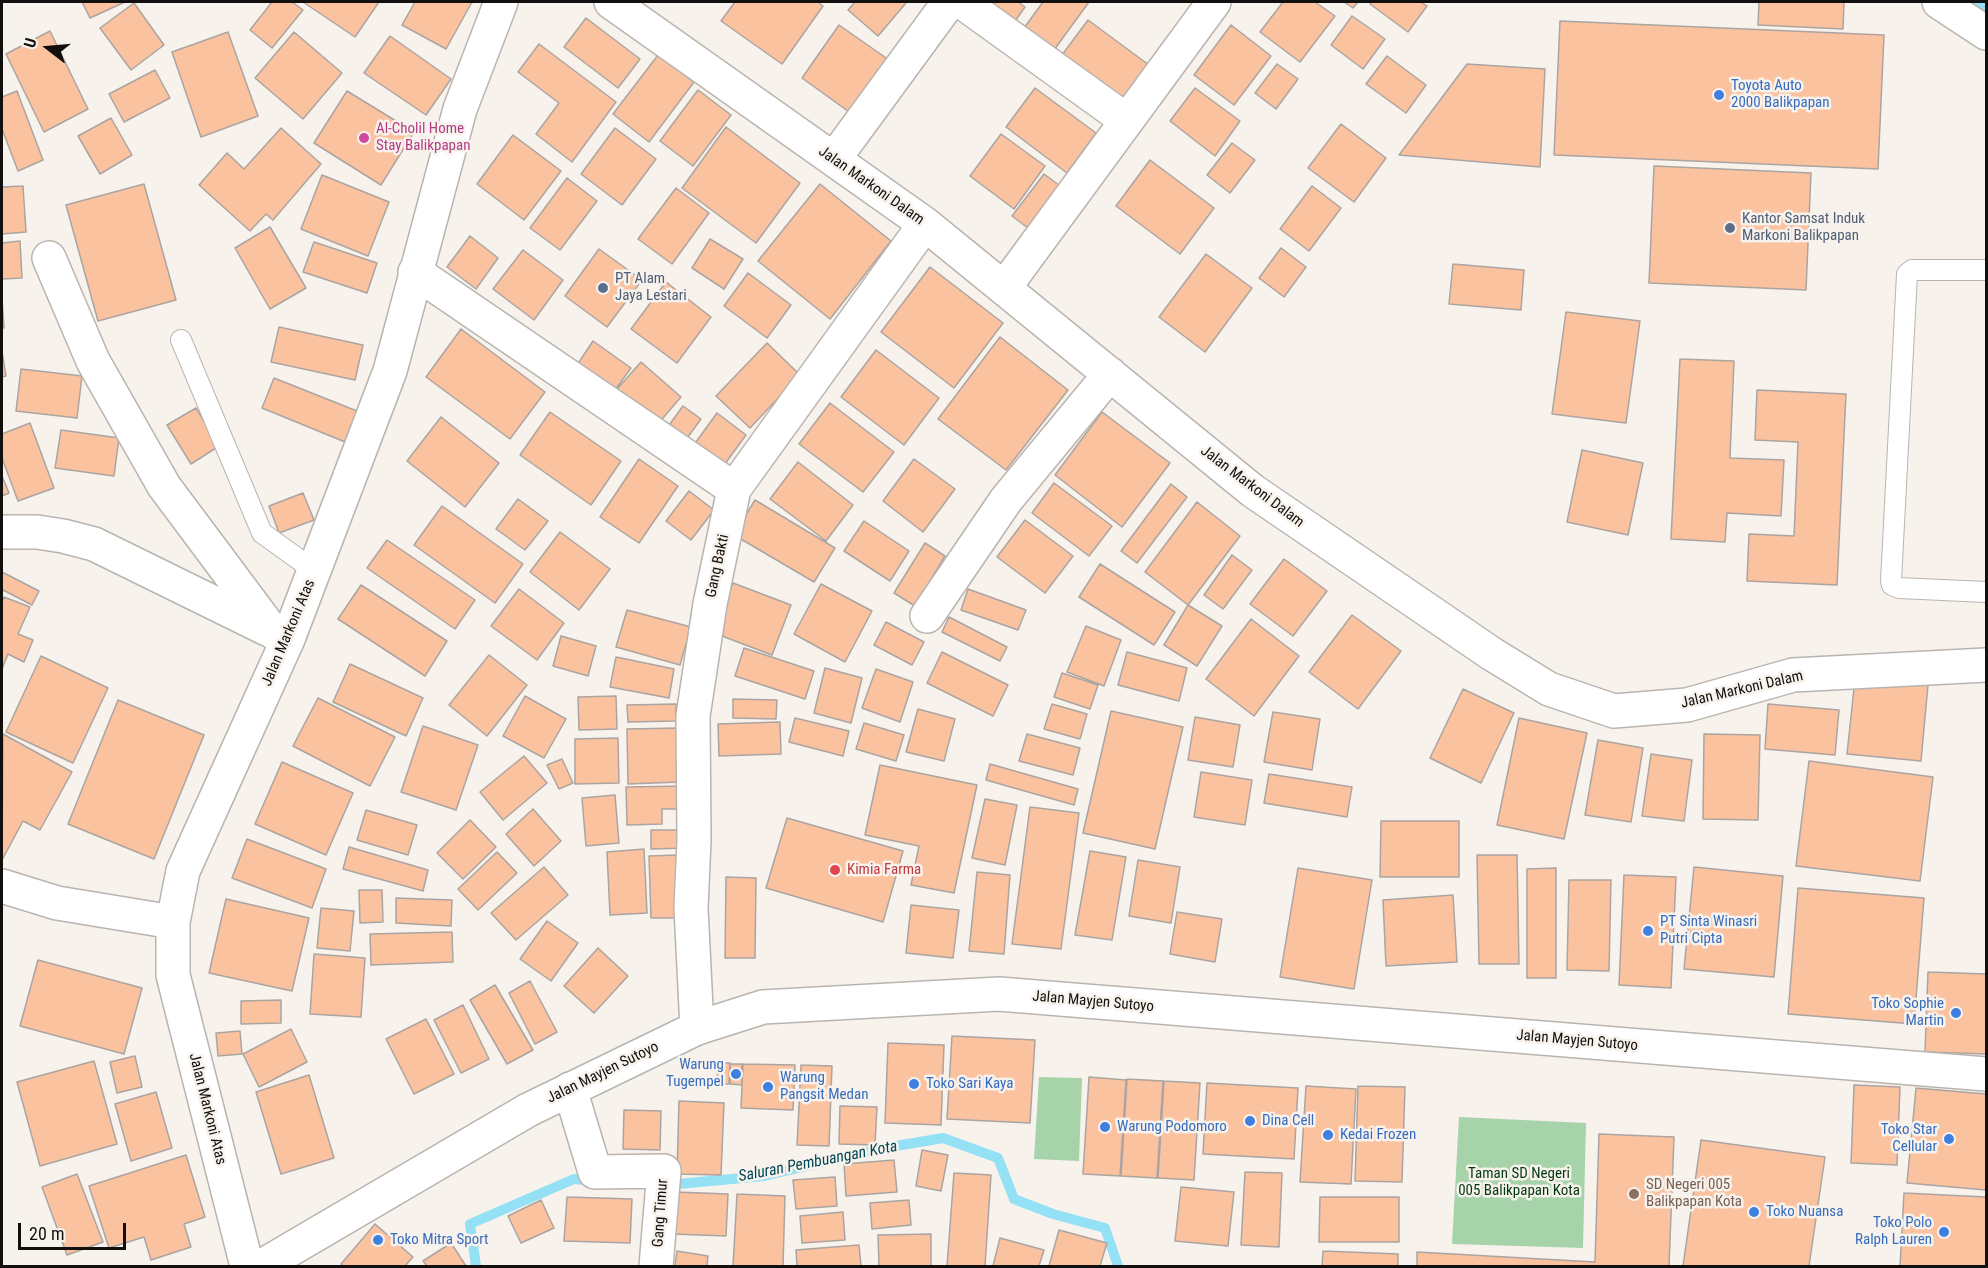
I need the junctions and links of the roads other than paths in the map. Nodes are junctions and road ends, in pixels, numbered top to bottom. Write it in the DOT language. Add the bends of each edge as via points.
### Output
graph roads {
  1 [pos="501,2"];
  2 [pos="611,2"];
  3 [pos="949,2"];
  4 [pos="962,2"];
  5 [pos="1214,2"];
  6 [pos="1939,2"];
  7 [pos="1986,33"];
  8 [pos="1126,120"];
  9 [pos="834,159"];
  10 [pos="925,224"];
  11 [pos="49,258"];
  12 [pos="1986,270"];
  13 [pos="415,272"];
  14 [pos="1004,288"];
  15 [pos="181,340"];
  16 [pos="1110,374"];
  17 [pos="734,489"];
  18 [pos="2,532"];
  19 [pos="315,571"];
  20 [pos="1986,592"];
  21 [pos="927,616"];
  22 [pos="280,635"];
  23 [pos="1986,665"];
  24 [pos="2,886"];
  25 [pos="173,922"];
  26 [pos="697,1028"];
  27 [pos="1986,1074"];
  28 [pos="570,1089"];
  29 [pos="247,1266"];
  30 [pos="262,1266"];
  31 [pos="656,1266"];
  1 -- 13 [label="street, Jalan Markoni Atas" via="460,109"];
  2 -- 9 [label="street, Jalan Markoni Dalam"];
  3 -- 9 [label="street"];
  4 -- 8 [label="street"];
  5 -- 8 [label="street"];
  6 -- 7 [label="street"];
  8 -- 14 [label="street"];
  9 -- 10 [label="street, Jalan Markoni Dalam"];
  10 -- 14 [label="street, Jalan Markoni Dalam"];
  10 -- 17 [label="street"];
  11 -- 22 [label="street" via="93,361 164,486"];
  12 -- 20 [label="lane" via="1912,270 1907,274 1891,581 1899,588"];
  13 -- 17 [label="street"];
  13 -- 19 [label="street, Jalan Markoni Atas" via="390,370"];
  14 -- 16 [label="street, Jalan Markoni Dalam"];
  15 -- 19 [label="lane" via="261,533"];
  16 -- 21 [label="street" via="1006,500"];
  16 -- 23 [label="street, Jalan Markoni Dalam" via="1253,491 1492,654 1549,689 1614,711 1687,705 1793,675"];
  17 -- 26 [label="street, Gang Bakti" via="710,604 693,716 691,908"];
  18 -- 22 [label="street" via="37,532 94,544"];
  19 -- 22 [label="street, Jalan Markoni Atas"];
  22 -- 25 [label="street, Jalan Markoni Atas" via="183,871"];
  24 -- 25 [label="street" via="57,903"];
  25 -- 29 [label="street, Jalan Markoni Atas" via="173,975"];
  26 -- 27 [label="street, Jalan Mayjen Sutoyo" via="763,1007 999,994"];
  26 -- 28 [label="street, Jalan Mayjen Sutoyo"];
  28 -- 30 [label="street, Jalan Mayjen Sutoyo" via="447,1156"];
  28 -- 31 [label="street, Gang Timur" via="595,1172 664,1172"];
}
